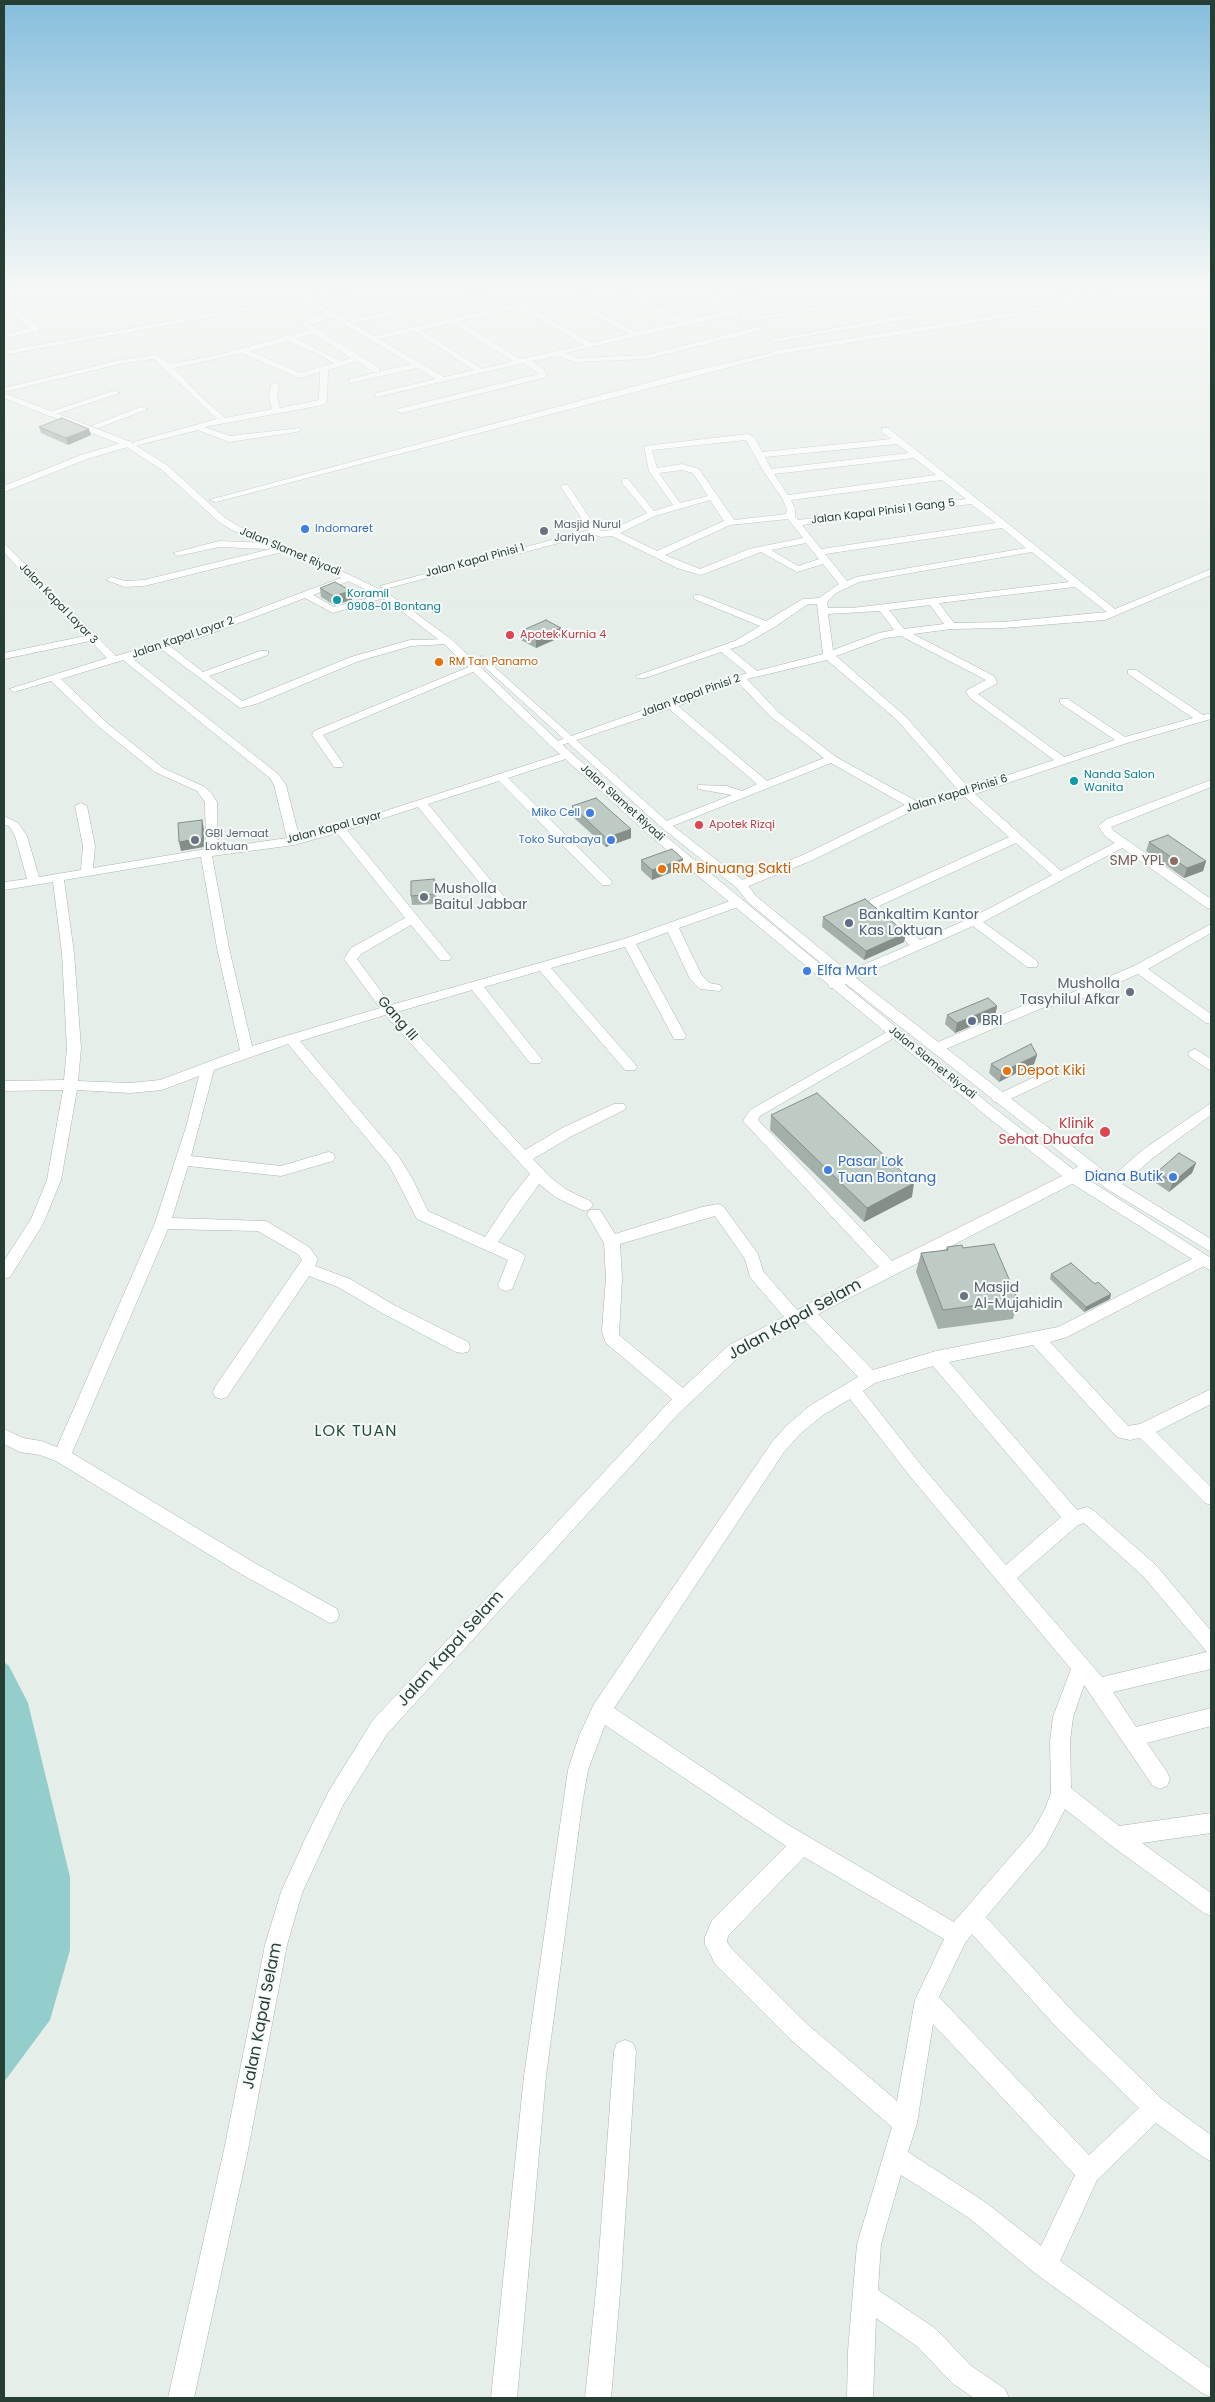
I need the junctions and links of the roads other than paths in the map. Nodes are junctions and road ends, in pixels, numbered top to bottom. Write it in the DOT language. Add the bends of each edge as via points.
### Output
graph roads {
  1 [pos="11,393"];
  2 [pos="116,393"];
  3 [pos="192,393"];
  4 [pos="274,393"];
  5 [pos="323,393"];
  6 [pos="387,393"];
  7 [pos="473,393"];
  8 [pos="617,393"];
  9 [pos="4,395"];
  10 [pos="379,395"];
  11 [pos="144,409"];
  12 [pos="277,410"];
  13 [pos="402,411"];
  14 [pos="53,412"];
  15 [pos="223,420"];
  16 [pos="95,426"];
  17 [pos="197,427"];
  18 [pos="297,430"];
  19 [pos="885,430"];
  20 [pos="897,441"];
  21 [pos="133,444"];
  22 [pos="758,455"];
  23 [pos="915,455"];
  24 [pos="653,470"];
  25 [pos="768,472"];
  26 [pos="943,477"];
  27 [pos="624,482"];
  28 [pos="565,487"];
  29 [pos="4,488"];
  30 [pos="713,497"];
  31 [pos="786,498"];
  32 [pos="213,500"];
  33 [pos="972,501"];
  34 [pos="678,506"];
  35 [pos="652,514"];
  36 [pos="792,520"];
  37 [pos="730,522"];
  38 [pos="1004,525"];
  39 [pos="594,530"];
  40 [pos="613,533"];
  41 [pos="806,540"];
  42 [pos="4,546"];
  43 [pos="281,549"];
  44 [pos="763,549"];
  45 [pos="1034,549"];
  46 [pos="178,553"];
  47 [pos="657,555"];
  48 [pos="821,556"];
  49 [pos="1211,572"];
  50 [pos="349,578"];
  51 [pos="111,580"];
  52 [pos="844,584"];
  53 [pos="1077,584"];
  54 [pos="385,591"];
  55 [pos="305,594"];
  56 [pos="697,598"];
  57 [pos="933,602"];
  58 [pos="823,606"];
  59 [pos="418,607"];
  60 [pos="882,607"];
  61 [pos="407,611"];
  62 [pos="1114,613"];
  63 [pos="769,626"];
  64 [pos="951,626"];
  65 [pos="900,631"];
  66 [pos="90,638"];
  67 [pos="447,640"];
  68 [pos="162,646"];
  69 [pos="722,648"];
  70 [pos="264,653"];
  71 [pos="828,655"];
  72 [pos="4,656"];
  73 [pos="120,659"];
  74 [pos="476,667"];
  75 [pos="1132,672"];
  76 [pos="754,674"];
  77 [pos="201,676"];
  78 [pos="641,676"];
  79 [pos="54,678"];
  80 [pos="740,678"];
  81 [pos="14,689"];
  82 [pos="1064,701"];
  83 [pos="672,704"];
  84 [pos="1206,717"];
  85 [pos="567,739"];
  86 [pos="1123,740"];
  87 [pos="555,744"];
  88 [pos="568,755"];
  89 [pos="832,758"];
  90 [pos="1062,761"];
  91 [pos="338,765"];
  92 [pos="500,776"];
  93 [pos="1211,783"];
  94 [pos="766,786"];
  95 [pos="702,787"];
  96 [pos="967,793"];
  97 [pos="743,795"];
  98 [pos="421,803"];
  99 [pos="914,804"];
  100 [pos="81,806"];
  101 [pos="4,819"];
  102 [pos="665,825"];
  103 [pos="340,829"];
  104 [pos="1016,838"];
  105 [pos="294,841"];
  106 [pos="1122,843"];
  107 [pos="209,852"];
  108 [pos="87,872"];
  109 [pos="1060,876"];
  110 [pos="58,877"];
  111 [pos="34,881"];
  112 [pos="606,882"];
  113 [pos="4,886"];
  114 [pos="741,886"];
  115 [pos="502,902"];
  116 [pos="737,903"];
  117 [pos="1211,905"];
  118 [pos="412,919"];
  119 [pos="974,921"];
  120 [pos="672,926"];
  121 [pos="1211,928"];
  122 [pos="629,942"];
  123 [pos="918,945"];
  124 [pos="445,957"];
  125 [pos="1032,964"];
  126 [pos="542,966"];
  127 [pos="1140,969"];
  128 [pos="846,977"];
  129 [pos="475,985"];
  130 [pos="835,985"];
  131 [pos="715,988"];
  132 [pos="388,1010"];
  133 [pos="1211,1020"];
  134 [pos="894,1032"];
  135 [pos="680,1036"];
  136 [pos="291,1039"];
  137 [pos="936,1048"];
  138 [pos="247,1052"];
  139 [pos="1195,1054"];
  140 [pos="535,1060"];
  141 [pos="1211,1066"];
  142 [pos="208,1067"];
  143 [pos="630,1067"];
  144 [pos="1054,1073"];
  145 [pos="71,1085"];
  146 [pos="4,1086"];
  147 [pos="999,1099"];
  148 [pos="619,1107"];
  149 [pos="1211,1108"];
  150 [pos="328,1157"];
  151 [pos="523,1158"];
  152 [pos="182,1160"];
  153 [pos="1081,1172"];
  154 [pos="538,1174"];
  155 [pos="1112,1185"];
  156 [pos="163,1224"];
  157 [pos="612,1242"];
  158 [pos="488,1245"];
  159 [pos="1208,1257"];
  160 [pos="306,1269"];
  161 [pos="890,1269"];
  162 [pos="4,1273"];
  163 [pos="506,1285"];
  164 [pos="801,1316"];
  165 [pos="1036,1337"];
  166 [pos="462,1347"];
  167 [pos="936,1358"];
  168 [pos="870,1378"];
  169 [pos="852,1389"];
  170 [pos="220,1392"];
  171 [pos="1211,1396"];
  172 [pos="683,1398"];
  173 [pos="1143,1430"];
  174 [pos="4,1436"];
  175 [pos="62,1456"];
  176 [pos="1211,1498"];
  177 [pos="1073,1518"];
  178 [pos="1006,1576"];
  179 [pos="330,1615"];
  180 [pos="1211,1645"];
  181 [pos="1211,1660"];
  182 [pos="1081,1668"];
  183 [pos="1098,1687"];
  184 [pos="601,1711"];
  185 [pos="1211,1718"];
  186 [pos="1132,1737"];
  187 [pos="1160,1780"];
  188 [pos="1061,1793"];
  189 [pos="1211,1823"];
  190 [pos="1116,1837"];
  191 [pos="803,1843"];
  192 [pos="1211,1906"];
  193 [pos="972,1918"];
  194 [pos="957,1935"];
  195 [pos="926,2000"];
  196 [pos="625,2050"];
  197 [pos="1155,2108"];
  198 [pos="905,2123"];
  199 [pos="1211,2148"];
  200 [pos="895,2157"];
  201 [pos="1090,2172"];
  202 [pos="1046,2264"];
  203 [pos="865,2296"];
  204 [pos="1211,2384"];
  205 [pos="181,2398"];
  206 [pos="504,2398"];
  207 [pos="598,2398"];
  208 [pos="860,2398"];
  209 [pos="996,2398"];
  1 -- 14 [label="street, Jalan Slamet Riyadi"];
  2 -- 14 [label="street"];
  3 -- 15 [label="street"];
  4 -- 12 [label="street"];
  5 -- 12 [label="street" via="323,401"];
  6 -- 10 [label="street"];
  7 -- 13 [label="street"];
  8 -- 32 [label="street"];
  9 -- 14 [label="street, Jalan Slamet Riyadi"];
  11 -- 16 [label="street"];
  12 -- 15 [label="street"];
  14 -- 16 [label="street, Jalan Slamet Riyadi"];
  14 -- 21 [label="street, Jalan Slamet Riyadi"];
  15 -- 17 [label="street"];
  16 -- 21 [label="street, Jalan Slamet Riyadi"];
  17 -- 18 [label="street" via="229,440"];
  17 -- 21 [label="street"];
  19 -- 20 [label="street"];
  20 -- 22 [label="street"];
  20 -- 23 [label="street"];
  21 -- 29 [label="street" via="84,457"];
  21 -- 32 [label="street, Jalan Slamet Riyadi" via="170,466"];
  21 -- 43 [label="street, Jalan Slamet Riyadi" via="228,524"];
  22 -- 24 [label="street" via="748,437 653,446 646,450"];
  22 -- 25 [label="street"];
  23 -- 25 [label="street"];
  23 -- 26 [label="street"];
  24 -- 30 [label="street" via="690,469 698,474"];
  24 -- 34 [label="street"];
  25 -- 31 [label="street"];
  26 -- 31 [label="street"];
  26 -- 33 [label="street"];
  27 -- 35 [label="street"];
  28 -- 39 [label="street"];
  30 -- 34 [label="street"];
  30 -- 37 [label="street"];
  31 -- 36 [label="street"];
  32 -- 54 [label="street, Jalan Slamet Riyadi" via="257,531 310,551"];
  33 -- 36 [label="street, Jalan Kapal Pinisi 1 Gang 5"];
  33 -- 38 [label="street"];
  34 -- 35 [label="street"];
  35 -- 40 [label="street"];
  36 -- 37 [label="street, Jalan Kapal Pinisi 1 Gang 5"];
  36 -- 41 [label="street"];
  37 -- 47 [label="street"];
  38 -- 45 [label="street"];
  38 -- 48 [label="street"];
  39 -- 40 [label="street" via="601,534"];
  39 -- 54 [label="street, Jalan Kapal Pinisi 1"];
  40 -- 47 [label="street"];
  41 -- 44 [label="street"];
  41 -- 48 [label="street"];
  42 -- 66 [label="street, Jalan Kapal Layar 3" via="34,582"];
  43 -- 46 [label="street" via="264,545 219,544"];
  43 -- 50 [label="street, Jalan Slamet Riyadi"];
  43 -- 51 [label="street" via="144,583 125,584"];
  44 -- 47 [label="street" via="744,553 702,572"];
  44 -- 48 [label="street" via="797,568"];
  45 -- 52 [label="street" via="872,576"];
  45 -- 53 [label="street"];
  48 -- 52 [label="street"];
  49 -- 62 [label="street, Jalan Kapal Pinisi 2"];
  50 -- 54 [label="street, Jalan Slamet Riyadi"];
  50 -- 55 [label="street, Jalan Kapal Layar 2"];
  52 -- 58 [label="street" via="833,591"];
  53 -- 57 [label="street"];
  53 -- 62 [label="street"];
  54 -- 55 [label="street, Jalan Kapal Pinisi 1" via="333,610"];
  54 -- 59 [label="street, Jalan Slamet Riyadi"];
  54 -- 61 [label="street, Jalan Slamet Riyadi"];
  55 -- 68 [label="street, Jalan Kapal Layar 2"];
  56 -- 63 [label="street"];
  57 -- 60 [label="street"];
  57 -- 64 [label="street"];
  58 -- 60 [label="street"];
  58 -- 63 [label="street" via="806,601"];
  58 -- 71 [label="street"];
  59 -- 61 [label="street"];
  59 -- 85 [label="street, Jalan Slamet Riyadi" via="455,636"];
  60 -- 65 [label="street"];
  61 -- 67 [label="street, Jalan Slamet Riyadi"];
  62 -- 64 [label="street, Jalan Kapal Pinisi 2" via="1092,619"];
  63 -- 69 [label="street"];
  64 -- 65 [label="street, Jalan Kapal Pinisi 2"];
  65 -- 71 [label="street, Jalan Kapal Pinisi 2"];
  65 -- 90 [label="street" via="990,678 992,682 972,692 974,696"];
  66 -- 72 [label="street"];
  66 -- 73 [label="street, Jalan Kapal Layar 3"];
  67 -- 74 [label="street, Jalan Slamet Riyadi"];
  67 -- 77 [label="street" via="410,643 355,659 240,705"];
  68 -- 73 [label="street, Jalan Kapal Layar 2"];
  68 -- 77 [label="street"];
  69 -- 76 [label="street"];
  69 -- 78 [label="street"];
  70 -- 77 [label="street"];
  71 -- 76 [label="street, Jalan Kapal Pinisi 2"];
  71 -- 96 [label="street" via="900,718"];
  73 -- 79 [label="street, Jalan Kapal Layar 2"];
  73 -- 105 [label="street, Jalan Kapal Layar 3" via="274,776 280,785"];
  74 -- 87 [label="street, Jalan Slamet Riyadi"];
  74 -- 91 [label="street" via="318,733"];
  75 -- 84 [label="street"];
  76 -- 80 [label="street, Jalan Kapal Pinisi 2"];
  79 -- 81 [label="street, Jalan Kapal Layar 2"];
  79 -- 107 [label="street" via="103,725 159,770 208,795 211,802"];
  80 -- 83 [label="street, Jalan Kapal Pinisi 2"];
  80 -- 89 [label="street" via="774,714"];
  82 -- 86 [label="street"];
  83 -- 85 [label="street, Jalan Kapal Pinisi 2"];
  83 -- 94 [label="street"];
  84 -- 86 [label="street, Jalan Kapal Pinisi 6"];
  85 -- 87 [label="street, Jalan Kapal Pinisi 2"];
  85 -- 102 [label="street, Jalan Slamet Riyadi"];
  86 -- 90 [label="street, Jalan Kapal Pinisi 6"];
  87 -- 88 [label="street, Jalan Slamet Riyadi"];
  88 -- 92 [label="street, Jalan Kapal Layar"];
  88 -- 116 [label="street, Jalan Slamet Riyadi"];
  89 -- 94 [label="street"];
  89 -- 99 [label="street" via="850,771"];
  90 -- 96 [label="street, Jalan Kapal Pinisi 6"];
  92 -- 98 [label="street, Jalan Kapal Layar"];
  92 -- 112 [label="street"];
  93 -- 106 [label="street" via="1106,824 1106,830"];
  94 -- 97 [label="street"];
  95 -- 97 [label="street" via="727,789"];
  96 -- 99 [label="street, Jalan Kapal Pinisi 6"];
  96 -- 104 [label="street"];
  97 -- 102 [label="street"];
  98 -- 103 [label="street, Jalan Kapal Layar"];
  98 -- 115 [label="street"];
  99 -- 114 [label="street, Jalan Kapal Pinisi 6" via="809,857"];
  100 -- 108 [label="street" via="89,846"];
  101 -- 111 [label="street" via="14,825 21,836"];
  102 -- 114 [label="street, Jalan Slamet Riyadi"];
  103 -- 105 [label="street, Jalan Kapal Layar"];
  103 -- 118 [label="street"];
  104 -- 109 [label="street"];
  104 -- 123 [label="street" via="874,903 876,911"];
  105 -- 107 [label="street, Jalan Kapal Layar"];
  106 -- 109 [label="street"];
  106 -- 117 [label="street"];
  107 -- 108 [label="street, Jalan Kapal Layar"];
  107 -- 138 [label="street" via="222,939"];
  108 -- 110 [label="street, Jalan Kapal Layar"];
  109 -- 119 [label="street"];
  110 -- 111 [label="street, Jalan Kapal Layar"];
  110 -- 145 [label="street" via="68,953 74,1048"];
  111 -- 113 [label="street, Jalan Kapal Layar"];
  114 -- 128 [label="street, Jalan Slamet Riyadi" via="752,899"];
  116 -- 120 [label="street"];
  116 -- 130 [label="street, Jalan Slamet Riyadi"];
  118 -- 124 [label="street"];
  118 -- 132 [label="street, Gang III" via="351,955 350,959"];
  119 -- 123 [label="street"];
  119 -- 125 [label="street"];
  120 -- 122 [label="street"];
  120 -- 131 [label="street" via="695,976 705,986"];
  121 -- 127 [label="street"];
  122 -- 126 [label="street"];
  122 -- 135 [label="street"];
  123 -- 128 [label="street"];
  126 -- 129 [label="street"];
  126 -- 143 [label="street"];
  127 -- 133 [label="street"];
  127 -- 137 [label="street" via="1074,997 1039,1004"];
  128 -- 130 [label="street"];
  128 -- 137 [label="street, Jalan Slamet Riyadi"];
  129 -- 132 [label="street"];
  129 -- 140 [label="street"];
  130 -- 134 [label="street, Jalan Slamet Riyadi"];
  132 -- 136 [label="street"];
  132 -- 151 [label="street, Gang III"];
  134 -- 153 [label="street, Jalan Slamet Riyadi"];
  134 -- 161 [label="street" via="755,1112 750,1121"];
  136 -- 138 [label="street"];
  136 -- 158 [label="street" via="394,1161 422,1215"];
  137 -- 147 [label="street, Jalan Slamet Riyadi"];
  138 -- 142 [label="street"];
  139 -- 141 [label="street"];
  142 -- 145 [label="street" via="148,1088"];
  142 -- 152 [label="street"];
  144 -- 147 [label="street"];
  145 -- 146 [label="street"];
  145 -- 162 [label="street" via="54,1180 38,1220"];
  147 -- 153 [label="street, Jalan Slamet Riyadi"];
  148 -- 151 [label="street"];
  149 -- 155 [label="street"];
  150 -- 152 [label="street" via="281,1171"];
  151 -- 154 [label="street, Gang III"];
  152 -- 156 [label="street"];
  153 -- 155 [label="street, Jalan Slamet Riyadi"];
  153 -- 159 [label="street, Jalan Slamet Riyadi"];
  153 -- 161 [label="street, Jalan Kapal Selam"];
  154 -- 157 [label="street, Gang III" via="562,1194 590,1209"];
  154 -- 158 [label="street"];
  155 -- 159 [label="street, Jalan Slamet Riyadi"];
  156 -- 160 [label="street" via="261,1225 308,1255 310,1263"];
  156 -- 175 [label="street"];
  157 -- 164 [label="street" via="718,1210 753,1258 756,1273"];
  157 -- 172 [label="street" via="612,1338"];
  158 -- 163 [label="street" via="517,1257"];
  159 -- 165 [label="street" via="1061,1333"];
  160 -- 166 [label="street" via="344,1283"];
  160 -- 170 [label="street"];
  161 -- 164 [label="street, Jalan Kapal Selam"];
  164 -- 168 [label="street"];
  164 -- 172 [label="street, Jalan Kapal Selam" via="734,1350"];
  165 -- 167 [label="street"];
  165 -- 173 [label="street" via="1116,1426 1123,1432"];
  167 -- 168 [label="street"];
  167 -- 177 [label="street"];
  168 -- 169 [label="street"];
  169 -- 178 [label="street" via="915,1470"];
  169 -- 184 [label="street" via="817,1410 778,1448"];
  171 -- 173 [label="street"];
  172 -- 205 [label="street, Jalan Kapal Selam" via="380,1727 332,1806 292,1892 276,1944 236,2150"];
  173 -- 176 [label="street"];
  174 -- 175 [label="street" via="20,1445"];
  175 -- 179 [label="street"];
  177 -- 178 [label="street"];
  177 -- 180 [label="street" via="1087,1515 1098,1522 1150,1571"];
  178 -- 182 [label="street"];
  181 -- 183 [label="street"];
  182 -- 183 [label="street"];
  182 -- 188 [label="street" via="1063,1717"];
  183 -- 186 [label="street"];
  184 -- 191 [label="street" via="778,1830"];
  184 -- 206 [label="street" via="578,1770 570,1814 535,2076"];
  185 -- 186 [label="street"];
  186 -- 187 [label="street"];
  188 -- 190 [label="street"];
  188 -- 193 [label="street" via="1039,1839"];
  189 -- 190 [label="street"];
  190 -- 192 [label="street"];
  191 -- 194 [label="street"];
  191 -- 198 [label="street" via="720,1928 716,1944 723,1956 799,2032"];
  193 -- 194 [label="street"];
  193 -- 197 [label="street" via="1067,2022"];
  194 -- 195 [label="street"];
  195 -- 198 [label="street"];
  195 -- 201 [label="street"];
  196 -- 207 [label="street" via="610,2281"];
  197 -- 199 [label="street"];
  197 -- 201 [label="street"];
  198 -- 200 [label="street"];
  200 -- 202 [label="street" via="978,2210"];
  200 -- 203 [label="street" via="869,2244"];
  201 -- 202 [label="street"];
  202 -- 204 [label="street"];
  203 -- 208 [label="street"];
  203 -- 209 [label="street" via="927,2338 961,2374"];
}
